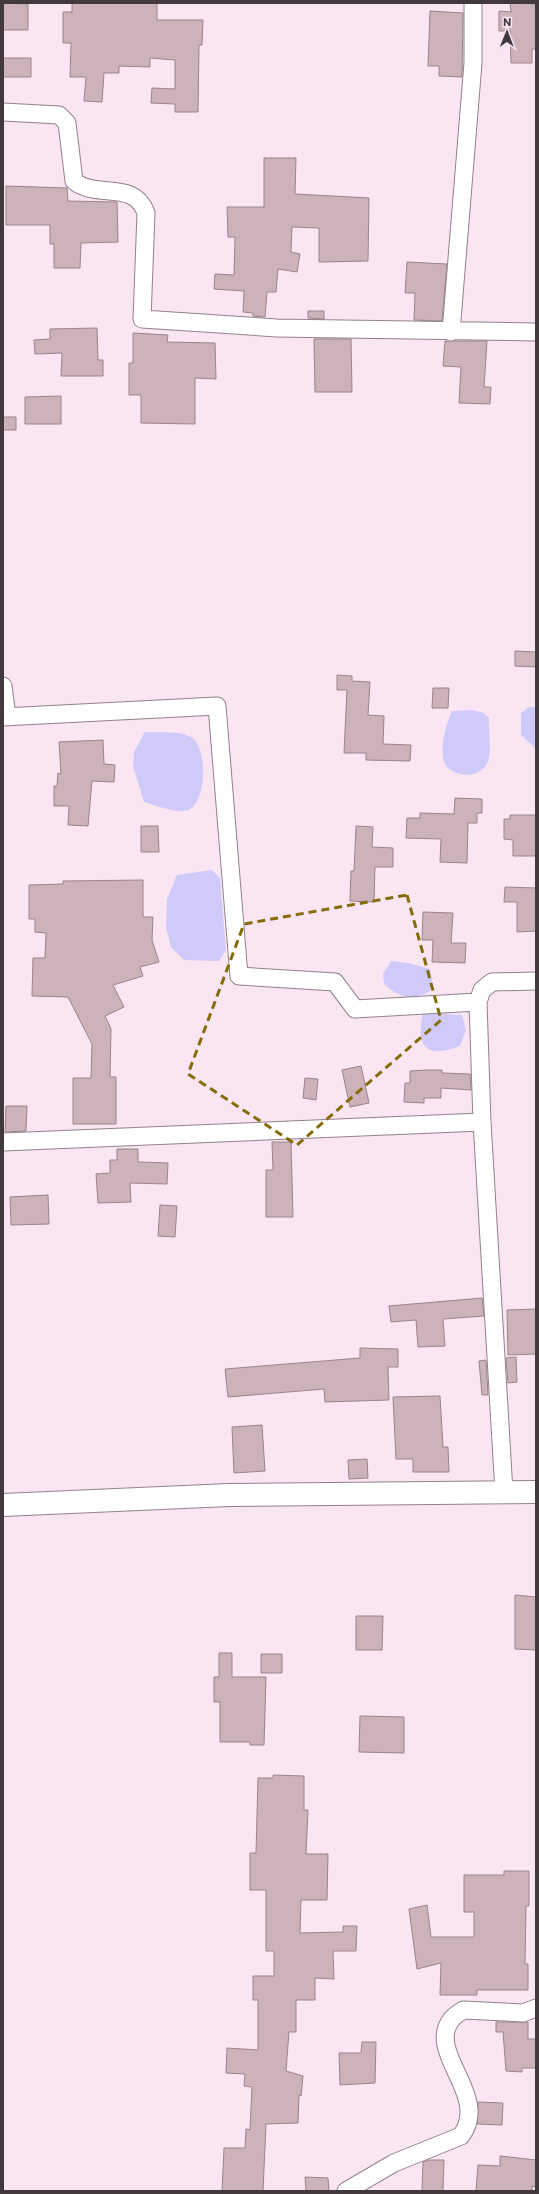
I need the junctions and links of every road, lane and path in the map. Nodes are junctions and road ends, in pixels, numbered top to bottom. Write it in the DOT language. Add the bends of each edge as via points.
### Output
graph roads {
  1 [pos="473,3"];
  2 [pos="3,112"];
  3 [pos="451,332"];
  4 [pos="536,332"];
  5 [pos="3,686"];
  6 [pos="5,716"];
  7 [pos="536,981"];
  8 [pos="478,1002"];
  9 [pos="482,1122"];
  10 [pos="3,1142"];
  11 [pos="504,1492"];
  12 [pos="536,1492"];
  13 [pos="3,1505"];
  14 [pos="536,2008"];
  15 [pos="346,2191"];
  1 -- 3 [label="street" via="473,62"];
  2 -- 3 [label="street" via="59,115 66,123 74,181 81,187 135,195 142,202 146,213 142,319 277,328"];
  3 -- 4 [label="street"];
  5 -- 6 [label="street"];
  6 -- 8 [label="street" via="217,706 239,976 335,982 355,1009"];
  7 -- 8 [label="street" via="492,982 482,990"];
  8 -- 9 [label="street"];
  9 -- 10 [label="street"];
  9 -- 11 [label="street"];
  11 -- 12 [label="street"];
  11 -- 13 [label="street" via="229,1495"];
  14 -- 15 [label="street" via="523,2013 463,2010 451,2020 446,2038 449,2058 468,2094 467,2127 461,2136 394,2163"];
}
